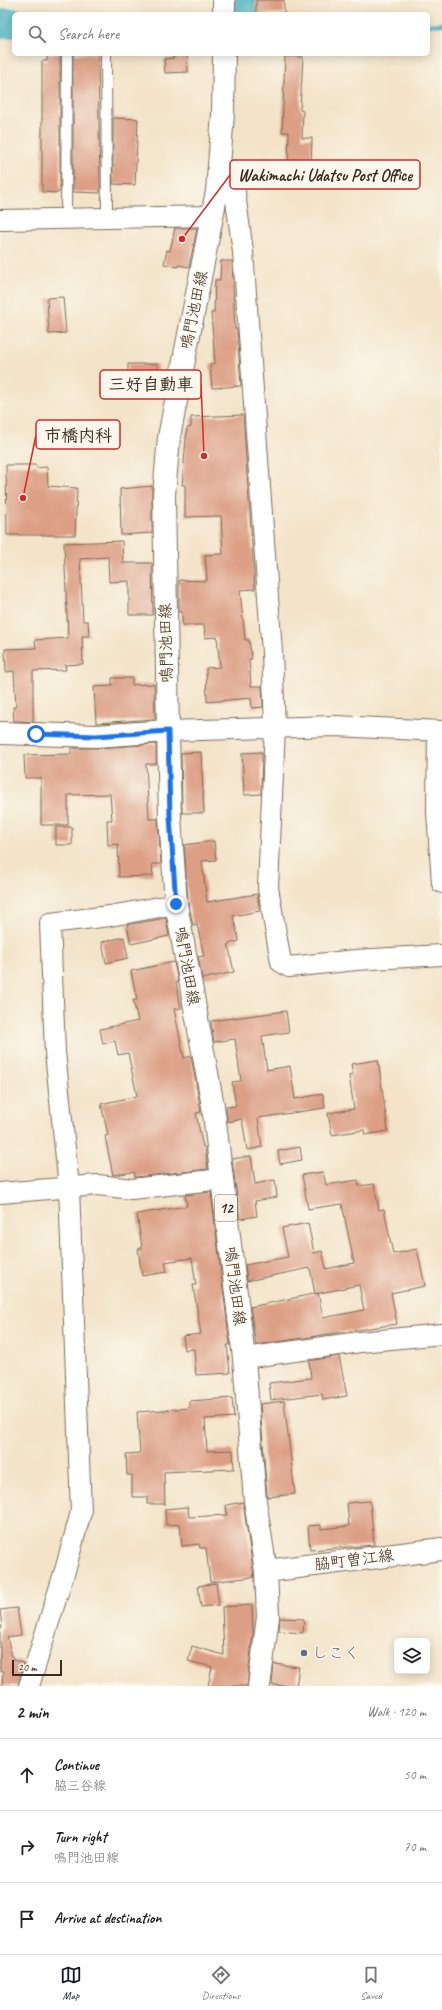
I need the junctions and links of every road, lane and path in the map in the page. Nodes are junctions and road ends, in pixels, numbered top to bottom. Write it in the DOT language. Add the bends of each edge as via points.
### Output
graph roads {
  1 [pos="224,0"];
  2 [pos="224,12"];
  3 [pos="67,56"];
  4 [pos="106,56"];
  5 [pos="224,56"];
  6 [pos="218,171"];
  7 [pos="213,216"];
  8 [pos="107,218"];
  9 [pos="66,219"];
  10 [pos="0,220"];
  11 [pos="275,728"];
  12 [pos="168,731"];
  13 [pos="440,731"];
  14 [pos="0,733"];
  15 [pos="442,883"];
  16 [pos="176,904"];
  17 [pos="442,955"];
  18 [pos="222,1179"];
  19 [pos="69,1187"];
  20 [pos="0,1193"];
  21 [pos="442,1334"];
  22 [pos="244,1358"];
  23 [pos="442,1549"];
  24 [pos="266,1571"];
  25 [pos="29,1686"];
  26 [pos="259,1686"];
  1 -- 2 [label="main road"];
  3 -- 9 [label="lane"];
  4 -- 8 [label="lane"];
  5 -- 6 [label="main road, 鳴門池田線 / 12" via="223,114"];
  6 -- 7 [label="main road, 鳴門池田線 / 12"];
  6 -- 11 [label="street" via="232,171 243,252 272,652"];
  7 -- 8 [label="street"];
  7 -- 12 [label="main road, 鳴門池田線 / 12" via="169,437 164,495"];
  8 -- 9 [label="street"];
  9 -- 10 [label="street"];
  11 -- 12 [label="street"];
  11 -- 13 [label="street" via="335,726"];
  11 -- 17 [label="street" via="268,888 281,962 289,967"];
  12 -- 14 [label="main road" via="96,736"];
  12 -- 16 [label="main road, 鳴門池田線 / 12"];
  13 -- 15 [label="street" via="437,812"];
  16 -- 18 [label="main road, 鳴門池田線 / 12" via="213,1106"];
  16 -- 19 [label="street" via="110,916 50,923 55,1052"];
  18 -- 19 [label="street" via="132,1189 98,1185"];
  18 -- 22 [label="main road, 鳴門池田線 / 12"];
  19 -- 20 [label="street"];
  19 -- 25 [label="street" via="81,1512"];
  21 -- 22 [label="street"];
  22 -- 24 [label="main road, 鳴門池田線 / 12" via="255,1502"];
  23 -- 24 [label="main road, 脇町曽江線"];
  24 -- 26 [label="main road, 鳴門池田線 / 12" via="268,1617"];
}
